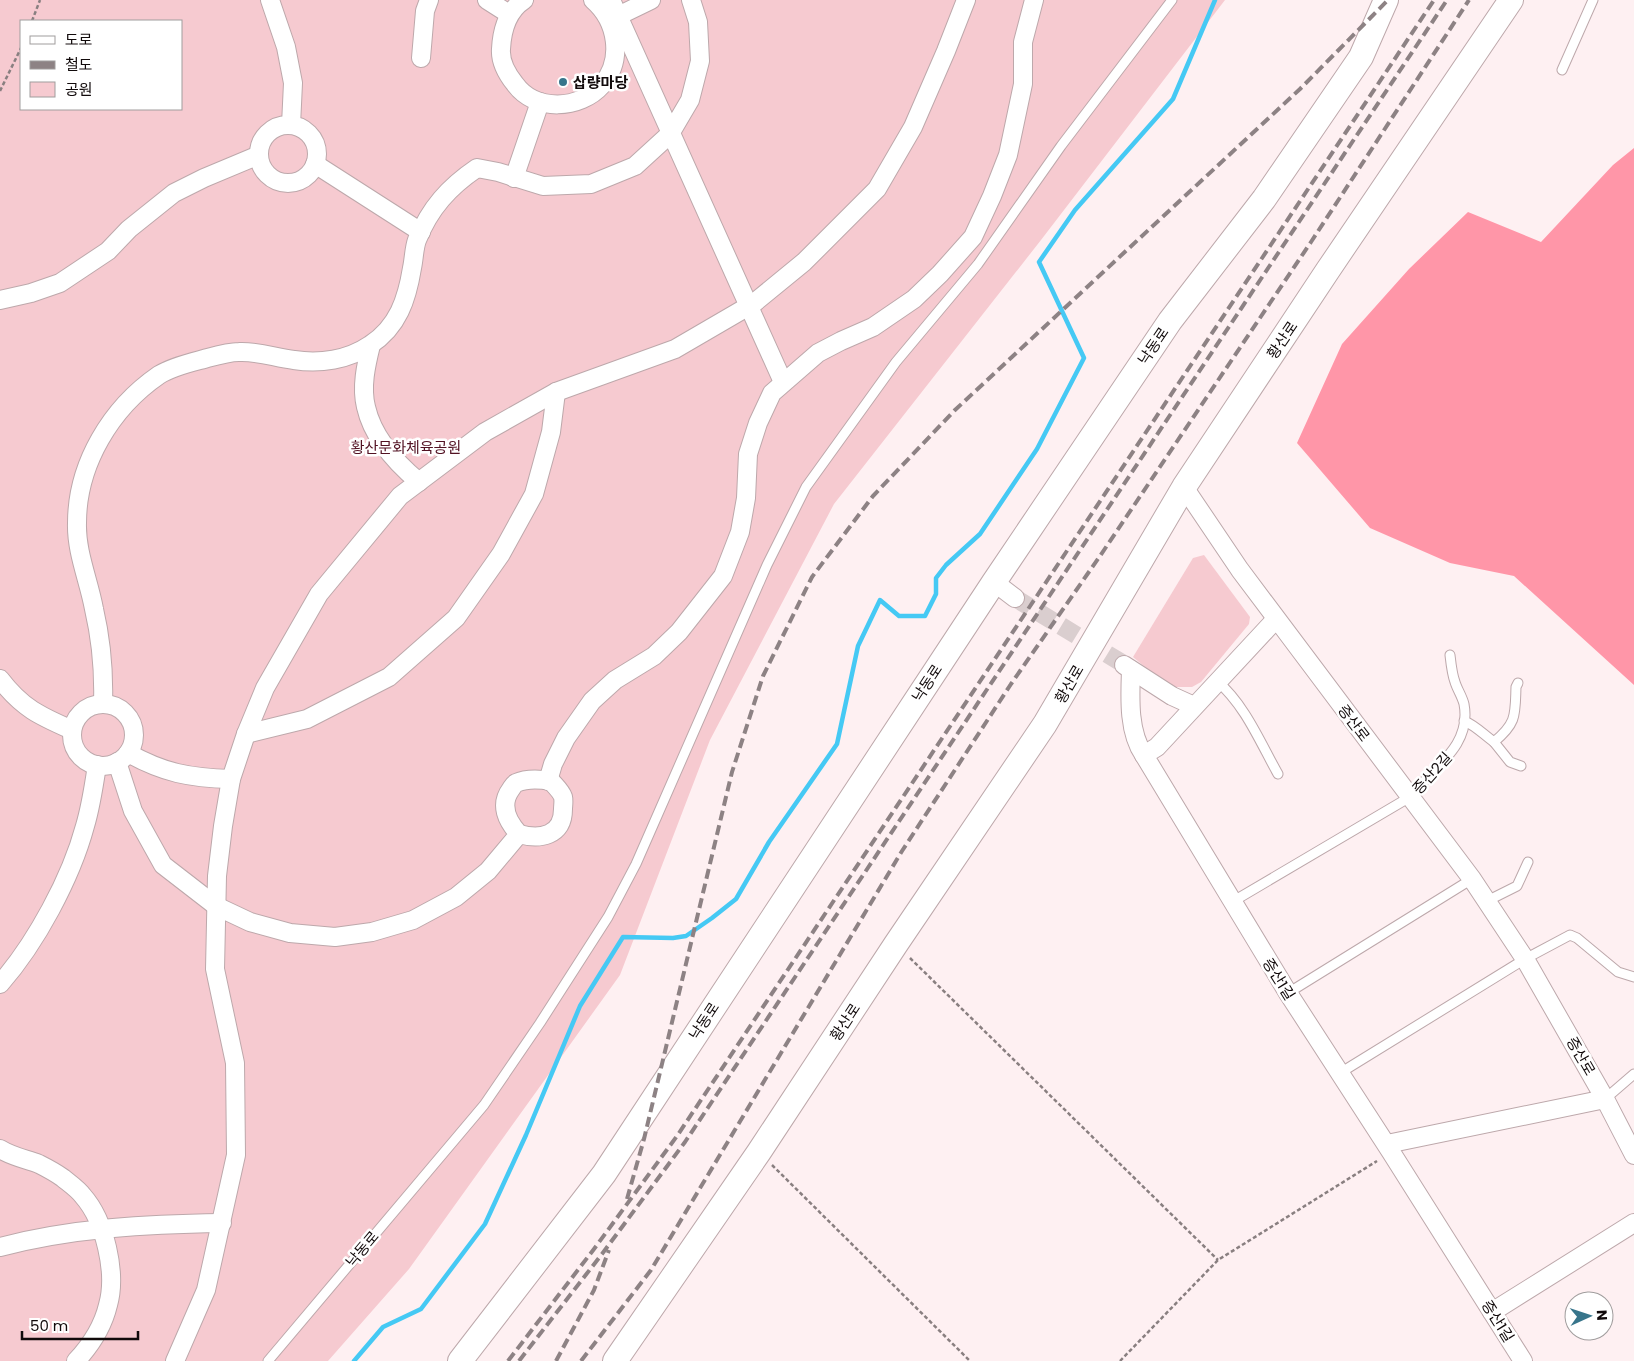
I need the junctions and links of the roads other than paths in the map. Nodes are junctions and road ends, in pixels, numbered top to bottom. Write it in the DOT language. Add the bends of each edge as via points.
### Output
graph roads {
  1 [pos="270,0"];
  2 [pos="429,0"];
  3 [pos="487,0"];
  4 [pos="524,0"];
  5 [pos="592,0"];
  6 [pos="651,0"];
  7 [pos="691,0"];
  8 [pos="966,0"];
  9 [pos="1034,0"];
  10 [pos="1172,0"];
  11 [pos="1386,0"];
  12 [pos="1511,0"];
  13 [pos="1593,0"];
  14 [pos="614,8"];
  15 [pos="509,14"];
  16 [pos="421,58"];
  17 [pos="1562,70"];
  18 [pos="540,102"];
  19 [pos="291,125"];
  20 [pos="670,134"];
  21 [pos="259,155"];
  22 [pos="315,164"];
  23 [pos="514,178"];
  24 [pos="421,232"];
  25 [pos="0,300"];
  26 [pos="749,305"];
  27 [pos="370,345"];
  28 [pos="783,382"];
  29 [pos="556,392"];
  30 [pos="419,482"];
  31 [pos="1184,487"];
  32 [pos="994,582"];
  33 [pos="1015,598"];
  34 [pos="1276,619"];
  35 [pos="1450,655"];
  36 [pos="0,679"];
  37 [pos="1217,681"];
  38 [pos="1518,683"];
  39 [pos="103,704"];
  40 [pos="1194,706"];
  41 [pos="1464,720"];
  42 [pos="72,730"];
  43 [pos="246,734"];
  44 [pos="1494,742"];
  45 [pos="1144,755"];
  46 [pos="123,758"];
  47 [pos="97,765"];
  48 [pos="1521,766"];
  49 [pos="1278,774"];
  50 [pos="231,779"];
  51 [pos="548,781"];
  52 [pos="1410,797"];
  53 [pos="519,834"];
  54 [pos="1528,862"];
  55 [pos="1472,879"];
  56 [pos="1487,901"];
  57 [pos="1232,902"];
  58 [pos="216,906"];
  59 [pos="1525,959"];
  60 [pos="1634,976"];
  61 [pos="0,984"];
  62 [pos="1288,993"];
  63 [pos="1340,1073"];
  64 [pos="1634,1074"];
  65 [pos="1606,1100"];
  66 [pos="1389,1148"];
  67 [pos="0,1149"];
  68 [pos="1634,1155"];
  69 [pos="222,1223"];
  70 [pos="1634,1223"];
  71 [pos="102,1230"];
  72 [pos="0,1247"];
  73 [pos="1492,1312"];
  74 [pos="76,1361"];
  75 [pos="175,1361"];
  76 [pos="268,1361"];
  77 [pos="460,1361"];
  78 [pos="615,1361"];
  79 [pos="1523,1361"];
  1 -- 19 [label="street" via="286,47 293,83"];
  2 -- 16 [label="street" via="424,10"];
  3 -- 15 [label="street"];
  4 -- 15 [label="street"];
  5 -- 18 [label="street" via="607,15 614,32 616,50 612,69 602,85 588,97 570,103"];
  6 -- 14 [label="street"];
  7 -- 20 [label="street" via="698,22 700,61 690,100"];
  8 -- 26 [label="street" via="913,127 877,189 804,262"];
  9 -- 28 [label="street" via="1024,42 1023,84 1008,155 972,237 914,299 873,327 818,353"];
  10 -- 76 [label="lane, 낙동로" via="1061,146 978,264 896,362 806,487 767,566 636,864 608,917 540,1023 484,1105"];
  11 -- 32 [label="street, 낙동로" via="1360,57 1264,199 1170,321"];
  12 -- 31 [label="street, 황산로"];
  13 -- 17 [label="lane"];
  14 -- 20 [label="street"];
  15 -- 18 [label="street" via="502,35 501,54 507,73 518,89"];
  18 -- 23 [label="street"];
  19 -- 21 [label="street" via="272,129 260,145"];
  19 -- 22 [label="street" via="308,133 314,141 317,151"];
  20 -- 23 [label="street" via="635,166 591,184 543,186"];
  20 -- 26 [label="street"];
  21 -- 22 [label="street" via="265,172 281,182 299,181"];
  21 -- 25 [label="street" via="174,193 108,251 60,283"];
  22 -- 24 [label="street"];
  23 -- 24 [label="street" via="478,168 456,183 440,200"];
  24 -- 27 [label="street" via="416,242 408,294 399,315"];
  26 -- 28 [label="street"];
  26 -- 29 [label="street" via="675,349"];
  27 -- 30 [label="street" via="364,388 366,407 384,447 398,465"];
  27 -- 39 [label="street" via="319,363 238,352 212,356 160,374 117,414 99,440 87,467 79,497 77,524 80,551 95,609"];
  28 -- 51 [label="street" via="772,393 748,454 740,532 723,576 699,610 667,644 615,680 592,701 566,738"];
  29 -- 30 [label="street" via="485,432"];
  29 -- 43 [label="street" via="551,432 534,494 501,554 456,618 389,677 307,719"];
  30 -- 43 [label="street" via="400,496 319,594 265,688"];
  31 -- 34 [label="street, 증산로"];
  31 -- 78 [label="street, 황산로" via="1045,724"];
  32 -- 33 [label="street"];
  32 -- 77 [label="street, 낙동로" via="604,1174"];
  34 -- 37 [label="street"];
  34 -- 52 [label="street, 증산로"];
  35 -- 41 [label="lane, 증산2길" via="1455,683 1464,704"];
  36 -- 42 [label="street" via="17,700 39,716"];
  37 -- 40 [label="street"];
  37 -- 49 [label="lane" via="1237,702"];
  38 -- 44 [label="lane" via="1510,727"];
  39 -- 42 [label="street" via="82,711"];
  39 -- 46 [label="street" via="120,709 132,724 133,744"];
  40 -- 45 [label="street" via="1157,747"];
  40 -- 45 [label="street, 증산1길" via="1126,667 1136,743"];
  41 -- 44 [label="lane"];
  41 -- 52 [label="lane, 증산2길" via="1453,752"];
  42 -- 47 [label="street" via="76,750 83,759"];
  43 -- 50 [label="street"];
  44 -- 48 [label="lane" via="1510,762"];
  45 -- 57 [label="street, 증산1길"];
  46 -- 47 [label="street" via="113,765"];
  46 -- 50 [label="street" via="175,774"];
  46 -- 58 [label="street" via="133,811 163,865"];
  47 -- 61 [label="street" via="85,825 72,863 40,928"];
  50 -- 58 [label="street" via="217,876"];
  51 -- 53 [label="street" via="528,780 515,784 506,796 505,812"];
  51 -- 53 [label="street" via="563,798 563,815 558,826 552,833 540,837"];
  52 -- 55 [label="street, 증산로"];
  52 -- 57 [label="lane, 증산2길"];
  53 -- 58 [label="street" via="488,871 456,897 413,920 372,932 335,936 290,933 250,922"];
  54 -- 56 [label="lane" via="1517,886"];
  55 -- 56 [label="street, 증산로"];
  55 -- 62 [label="lane"];
  56 -- 59 [label="street, 증산로"];
  57 -- 62 [label="street, 증산1길"];
  58 -- 69 [label="street" via="215,969 235,1062 236,1155"];
  59 -- 60 [label="lane" via="1570,935 1618,972"];
  59 -- 63 [label="lane"];
  59 -- 65 [label="street, 증산로"];
  62 -- 63 [label="street, 증산1길"];
  63 -- 66 [label="street, 증산1길"];
  64 -- 65 [label="lane"];
  65 -- 66 [label="street"];
  65 -- 68 [label="street, 증산로"];
  66 -- 73 [label="street, 증산1길"];
  67 -- 71 [label="street" via="39,1164 63,1178 84,1196"];
  69 -- 71 [label="street"];
  69 -- 75 [label="street" via="206,1290"];
  70 -- 73 [label="street"];
  71 -- 72 [label="street" via="52,1235"];
  71 -- 74 [label="street" via="110,1268 108,1305 94,1338"];
  73 -- 79 [label="street, 증산1길"];
}
